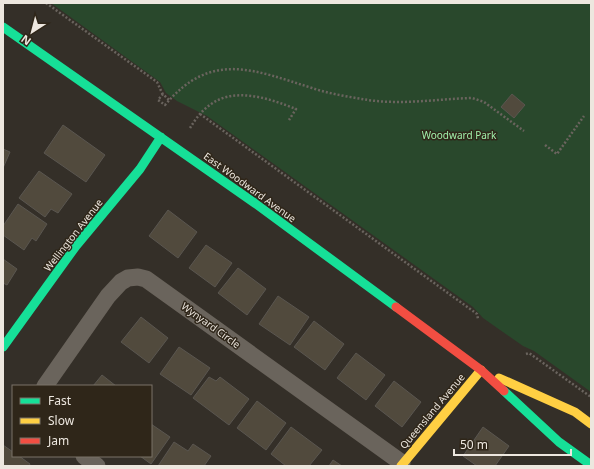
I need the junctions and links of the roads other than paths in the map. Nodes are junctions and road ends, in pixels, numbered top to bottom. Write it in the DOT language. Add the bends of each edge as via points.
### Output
graph roads {
  1 [pos="3,26"];
  2 [pos="161,137"];
  3 [pos="3,347"];
  4 [pos="481,370"];
  5 [pos="46,385"];
  6 [pos="591,424"];
  7 [pos="85,457"];
  8 [pos="401,465"];
  9 [pos="591,465"];
  10 [pos="98,466"];
  1 -- 2 [label="street, East Woodward Avenue"];
  2 -- 3 [label="street, Wellington Avenue" via="140,169 76,246"];
  2 -- 4 [label="street, East Woodward Avenue"];
  4 -- 6 [label="street, East Woodward Avenue" via="575,412"];
  4 -- 8 [label="street, Queensland Avenue"];
  4 -- 9 [label="street, East Woodward Avenue" via="560,442"];
  5 -- 8 [label="street, Wynyard Circle" via="108,296 121,282 138,277 146,279"];
  7 -- 10 [label="street"];
}
